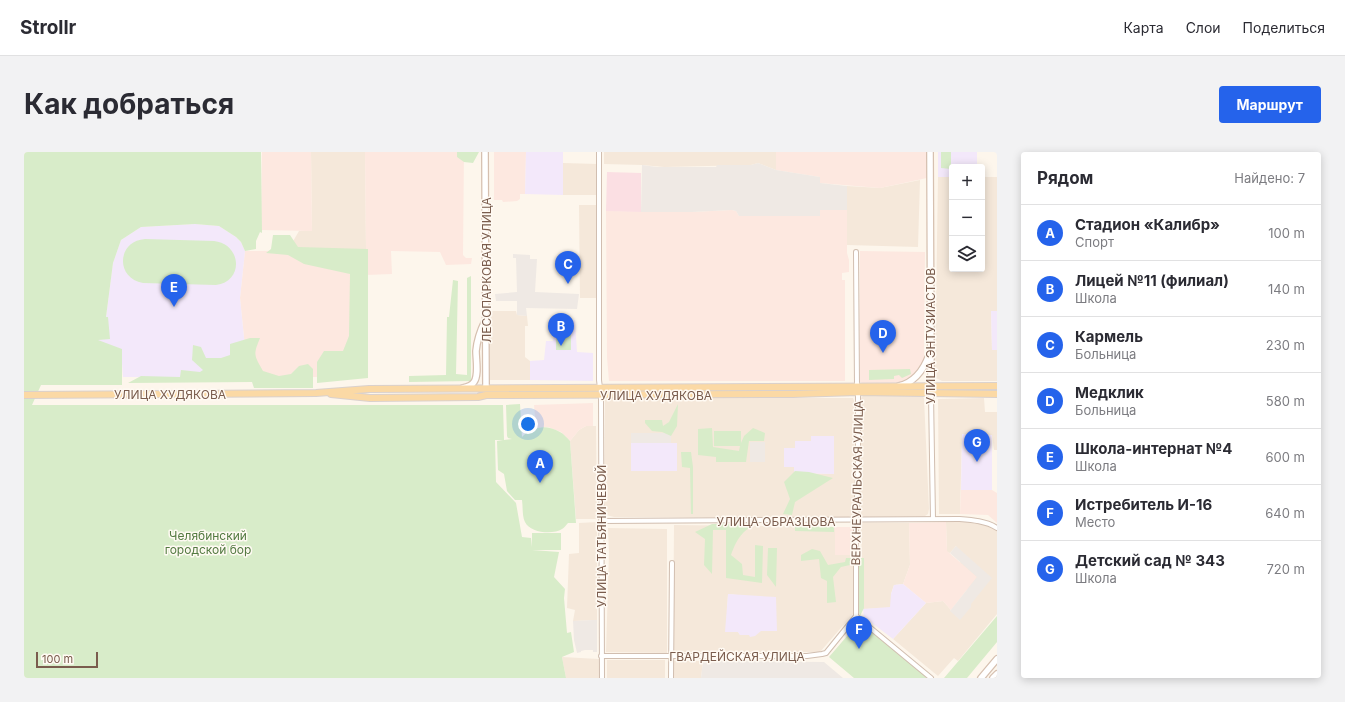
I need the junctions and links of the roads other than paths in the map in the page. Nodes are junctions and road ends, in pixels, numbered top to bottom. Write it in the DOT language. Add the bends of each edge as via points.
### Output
graph roads {
  1 [pos="486,152"];
  2 [pos="599,152"];
  3 [pos="930,152"];
  4 [pos="856,252"];
  5 [pos="486,319"];
  6 [pos="930,351"];
  7 [pos="897,386"];
  8 [pos="997,386"];
  9 [pos="486,388"];
  10 [pos="462,389"];
  11 [pos="857,390"];
  12 [pos="931,390"];
  13 [pos="601,391"];
  14 [pos="316,393"];
  15 [pos="997,394"];
  16 [pos="24,395"];
  17 [pos="486,395"];
  18 [pos="933,519"];
  19 [pos="601,521"];
  20 [pos="856,521"];
  21 [pos="997,528"];
  22 [pos="672,563"];
  23 [pos="856,616"];
  24 [pos="602,656"];
  25 [pos="671,656"];
  26 [pos="997,659"];
  27 [pos="997,674"];
  28 [pos="602,678"];
  29 [pos="671,678"];
  30 [pos="931,678"];
  31 [pos="981,678"];
  32 [pos="993,678"];
  1 -- 5 [label="main road, ЛЕСОПАРКОВАЯ УЛИЦА"];
  2 -- 13 [label="street, УЛИЦА ТАТЬЯНИЧЕВОЙ"];
  3 -- 6 [label="main road, УЛИЦА ЭНТУЗИАСТОВ"];
  4 -- 11 [label="street, ВЕРХНЕУРАЛЬСКАЯ УЛИЦА"];
  5 -- 9 [label="main road, ЛЕСОПАРКОВАЯ УЛИЦА"];
  5 -- 10 [label="main road" via="476,349 476,378 471,385"];
  6 -- 7 [label="main road" via="918,375 904,385"];
  6 -- 12 [label="main road, УЛИЦА ЭНТУЗИАСТОВ"];
  7 -- 11 [label="main road, УЛИЦА ХУДЯКОВА"];
  7 -- 12 [label="main road, УЛИЦА ХУДЯКОВА"];
  8 -- 12 [label="main road, УЛИЦА ХУДЯКОВА"];
  9 -- 10 [label="main road, УЛИЦА ХУДЯКОВА"];
  9 -- 13 [label="main road, УЛИЦА ХУДЯКОВА"];
  9 -- 17 [label="main road"];
  10 -- 14 [label="main road, УЛИЦА ХУДЯКОВА" via="369,389"];
  11 -- 12 [label="main road, УЛИЦА ХУДЯКОВА"];
  11 -- 13 [label="main road, УЛИЦА ХУДЯКОВА"];
  11 -- 20 [label="street, ВЕРХНЕУРАЛЬСКАЯ УЛИЦА"];
  12 -- 15 [label="main road, УЛИЦА ХУДЯКОВА"];
  12 -- 18 [label="street, УЛИЦА ЭНТУЗИАСТОВ"];
  13 -- 17 [label="main road, УЛИЦА ХУДЯКОВА"];
  13 -- 19 [label="street, УЛИЦА ТАТЬЯНИЧЕВОЙ"];
  14 -- 16 [label="main road, УЛИЦА ХУДЯКОВА"];
  14 -- 17 [label="main road, УЛИЦА ХУДЯКОВА" via="370,398"];
  18 -- 20 [label="street, УЛИЦА ОБРАЗЦОВА"];
  18 -- 21 [label="street, УЛИЦА ОБРАЗЦОВА" via="978,521"];
  19 -- 20 [label="street, УЛИЦА ОБРАЗЦОВА"];
  19 -- 24 [label="street, УЛИЦА ТАТЬЯНИЧЕВОЙ"];
  20 -- 23 [label="street, ВЕРХНЕУРАЛЬСКАЯ УЛИЦА"];
  22 -- 25 [label="street"];
  23 -- 25 [label="street, ГВАРДЕЙСКАЯ УЛИЦА" via="822,654"];
  23 -- 30 [label="street"];
  24 -- 25 [label="street, ГВАРДЕЙСКАЯ УЛИЦА"];
  24 -- 28 [label="street, УЛИЦА ТАТЬЯНИЧЕВОЙ"];
  25 -- 29 [label="street"];
  26 -- 31 [label="main road"];
  27 -- 32 [label="main road"];
}
